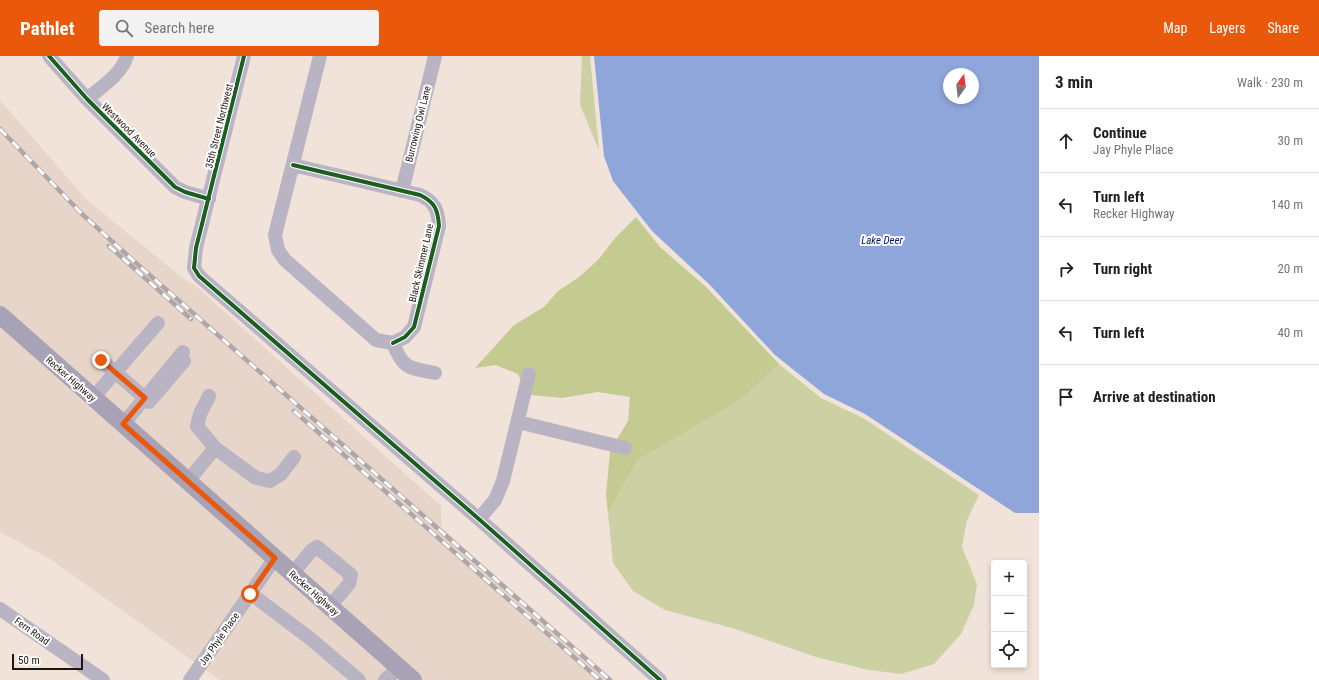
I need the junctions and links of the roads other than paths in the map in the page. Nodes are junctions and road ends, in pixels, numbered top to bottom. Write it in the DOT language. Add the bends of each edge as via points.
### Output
graph roads {
  1 [pos="49,56"];
  2 [pos="127,56"];
  3 [pos="244,56"];
  4 [pos="320,56"];
  5 [pos="435,56"];
  6 [pos="87,99"];
  7 [pos="293,165"];
  8 [pos="402,191"];
  9 [pos="209,199"];
  10 [pos="0,315"];
  11 [pos="158,323"];
  12 [pos="393,342"];
  13 [pos="183,357"];
  14 [pos="101,360"];
  15 [pos="115,372"];
  16 [pos="435,374"];
  17 [pos="529,374"];
  18 [pos="209,396"];
  19 [pos="93,398"];
  20 [pos="145,398"];
  21 [pos="518,422"];
  22 [pos="123,424"];
  23 [pos="215,448"];
  24 [pos="625,448"];
  25 [pos="294,457"];
  26 [pos="188,481"];
  27 [pos="479,519"];
  28 [pos="275,558"];
  29 [pos="292,574"];
  30 [pos="250,594"];
  31 [pos="329,607"];
  32 [pos="0,609"];
  33 [pos="399,668"];
  34 [pos="103,680"];
  35 [pos="190,680"];
  36 [pos="359,680"];
  37 [pos="385,680"];
  38 [pos="412,680"];
  39 [pos="660,680"];
  1 -- 6 [label="street, Westwood Avenue"];
  2 -- 6 [label="street" via="118,72"];
  3 -- 9 [label="street, 35th Street Northwest"];
  4 -- 7 [label="street"];
  5 -- 8 [label="street, Burrowing Owl Lane"];
  6 -- 9 [label="street, Westwood Avenue" via="175,186 185,192"];
  7 -- 8 [label="street, Black Skimmer Lane"];
  7 -- 12 [label="street" via="275,235 278,250 285,260 376,340"];
  8 -- 12 [label="street, Black Skimmer Lane" via="430,200 438,212 439,226 414,326 405,337"];
  9 -- 27 [label="street, 35th Street Northwest" via="193,261 199,276"];
  10 -- 19 [label="main road, Recker Highway"];
  11 -- 15 [label="street"];
  12 -- 16 [label="street" via="399,359 405,364"];
  13 -- 20 [label="street"];
  14 -- 15 [label="street"];
  15 -- 19 [label="street"];
  15 -- 20 [label="street"];
  17 -- 21 [label="street"];
  18 -- 23 [label="street" via="200,414 198,426"];
  19 -- 22 [label="main road, Recker Highway"];
  20 -- 22 [label="street"];
  21 -- 24 [label="street"];
  21 -- 27 [label="street" via="503,481 495,500"];
  22 -- 26 [label="main road, Recker Highway"];
  23 -- 25 [label="street" via="256,478 270,481 281,474"];
  23 -- 26 [label="street"];
  26 -- 28 [label="main road, Recker Highway"];
  27 -- 39 [label="street, 35th Street Northwest"];
  28 -- 29 [label="main road, Recker Highway"];
  28 -- 30 [label="street, Jay Phyle Place"];
  29 -- 31 [label="main road, Recker Highway"];
  29 -- 31 [label="street" via="317,547 351,575 349,584"];
  30 -- 35 [label="street, Jay Phyle Place"];
  30 -- 36 [label="street" via="312,640"];
  31 -- 33 [label="main road, Recker Highway"];
  32 -- 34 [label="street, Fern Road"];
  33 -- 37 [label="street"];
  33 -- 38 [label="main road, Recker Highway"];
}
